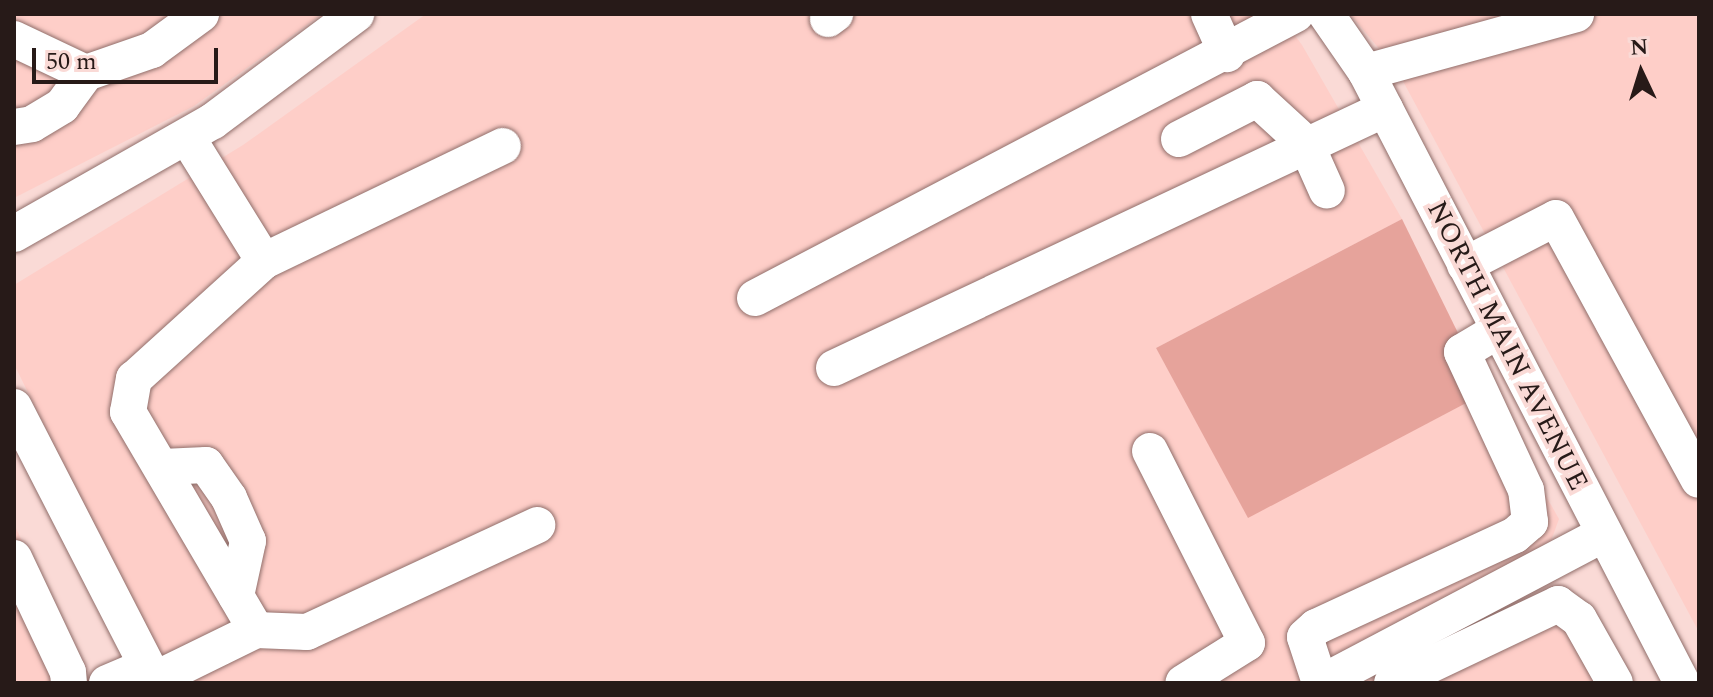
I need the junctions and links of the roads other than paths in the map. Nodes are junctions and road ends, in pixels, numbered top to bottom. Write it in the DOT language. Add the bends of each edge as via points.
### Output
graph roads {
  1 [pos="201,14"];
  2 [pos="356,14"];
  3 [pos="1209,14"];
  4 [pos="1296,14"];
  5 [pos="1326,14"];
  6 [pos="1576,14"];
  7 [pos="14,39"];
  8 [pos="1227,54"];
  9 [pos="1366,72"];
  10 [pos="86,73"];
  11 [pos="1385,109"];
  12 [pos="14,127"];
  13 [pos="187,137"];
  14 [pos="1179,139"];
  15 [pos="1306,144"];
  16 [pos="503,146"];
  17 [pos="1327,191"];
  18 [pos="14,234"];
  19 [pos="264,261"];
  20 [pos="1465,265"];
  21 [pos="755,298"];
  22 [pos="1499,330"];
  23 [pos="834,368"];
  24 [pos="14,407"];
  25 [pos="1150,451"];
  26 [pos="1699,480"];
  27 [pos="537,525"];
  28 [pos="1604,534"];
  29 [pos="14,558"];
  30 [pos="256,630"];
  31 [pos="152,676"];
  32 [pos="69,683"];
  33 [pos="107,683"];
  34 [pos="1183,683"];
  35 [pos="1320,683"];
  36 [pos="1392,683"];
  37 [pos="1615,683"];
  38 [pos="1682,683"];
  1 -- 10 [label="street" via="152,50"];
  2 -- 13 [label="street"];
  3 -- 8 [label="street"];
  4 -- 8 [label="street"];
  5 -- 9 [label="street, NORTH MAIN AVENUE"];
  6 -- 9 [label="street"];
  7 -- 10 [label="street"];
  8 -- 21 [label="street"];
  9 -- 11 [label="street, NORTH MAIN AVENUE"];
  10 -- 12 [label="street" via="62,106 32,124"];
  11 -- 15 [label="street"];
  11 -- 20 [label="street, NORTH MAIN AVENUE"];
  13 -- 18 [label="street"];
  13 -- 19 [label="street"];
  14 -- 15 [label="street" via="1257,99"];
  15 -- 17 [label="street"];
  15 -- 23 [label="street"];
  16 -- 19 [label="street"];
  19 -- 30 [label="street" via="134,379 128,412 162,467 206,465 229,498 248,541 236,596"];
  20 -- 22 [label="street, NORTH MAIN AVENUE"];
  20 -- 26 [label="street" via="1556,218"];
  22 -- 28 [label="street, NORTH MAIN AVENUE"];
  22 -- 35 [label="street" via="1462,352 1526,490 1530,522 1515,535 1316,627 1305,637"];
  24 -- 31 [label="street"];
  25 -- 34 [label="street" via="1247,643"];
  27 -- 30 [label="street" via="307,632"];
  28 -- 35 [label="street"];
  28 -- 38 [label="street, NORTH MAIN AVENUE"];
  29 -- 32 [label="street"];
  30 -- 31 [label="street"];
  31 -- 33 [label="street"];
  36 -- 37 [label="street" via="1558,604 1579,619"];
}
